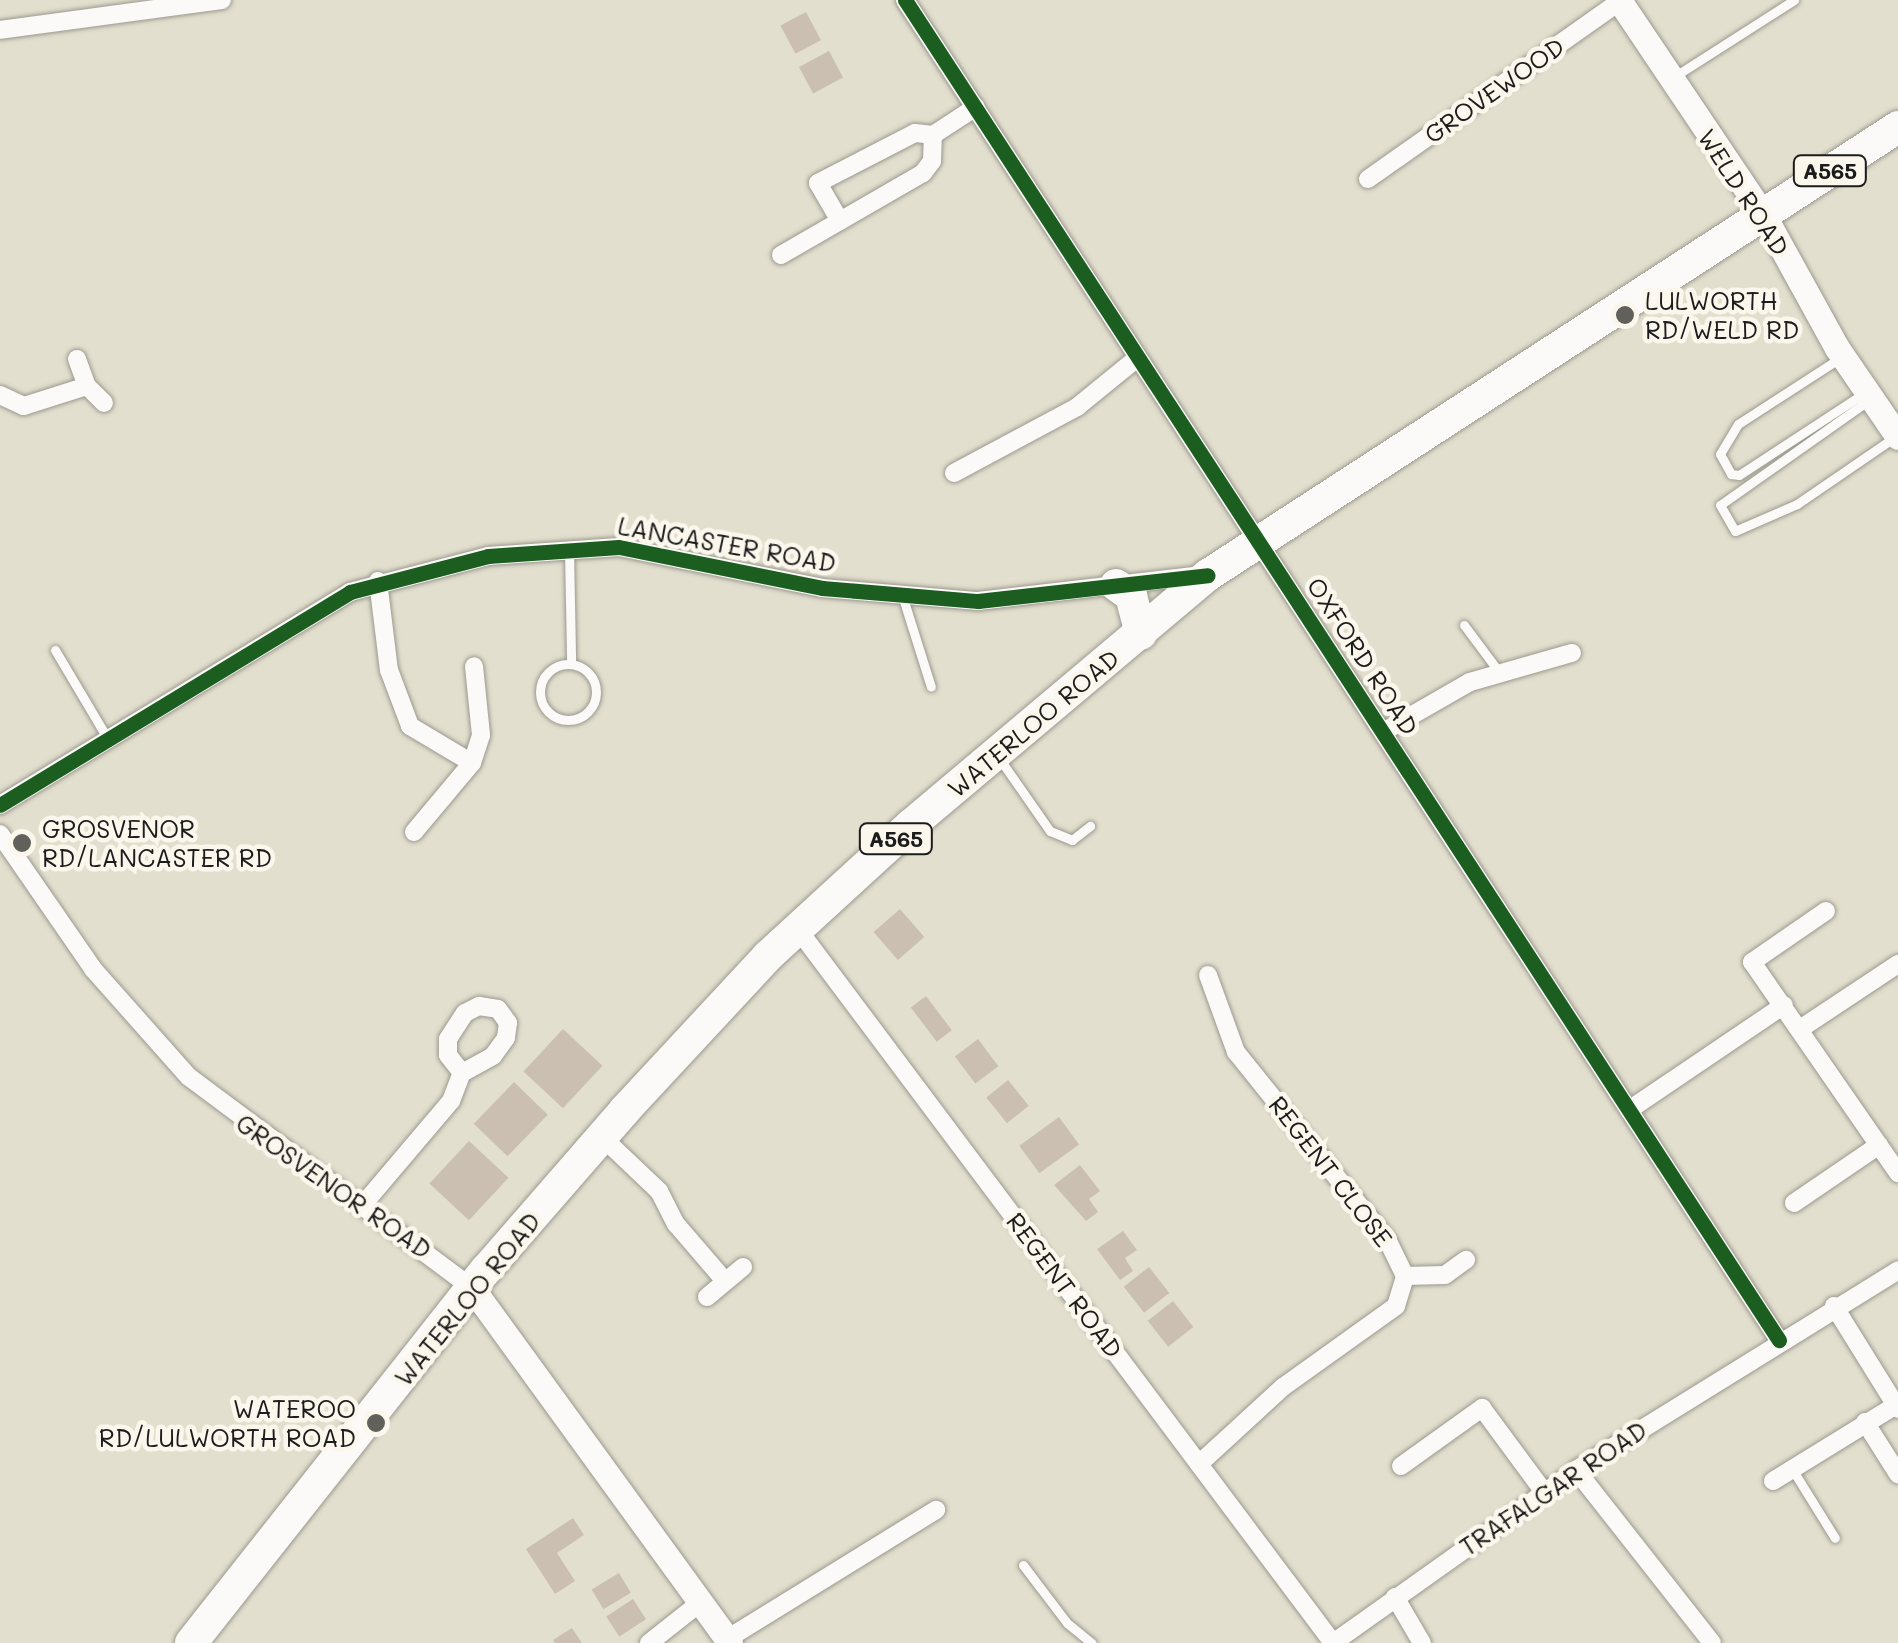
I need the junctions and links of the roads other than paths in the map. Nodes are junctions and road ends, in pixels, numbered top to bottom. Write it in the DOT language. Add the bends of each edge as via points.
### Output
graph roads {
  1 [pos="222,0"];
  2 [pos="906,0"];
  3 [pos="1794,0"];
  4 [pos="1620,1"];
  5 [pos="0,30"];
  6 [pos="1670,80"];
  7 [pos="976,108"];
  8 [pos="1898,128"];
  9 [pos="932,135"];
  10 [pos="1368,179"];
  11 [pos="1763,214"];
  12 [pos="840,221"];
  13 [pos="781,255"];
  14 [pos="1842,356"];
  15 [pos="76,359"];
  16 [pos="1136,359"];
  17 [pos="87,386"];
  18 [pos="0,395"];
  19 [pos="1869,395"];
  20 [pos="104,403"];
  21 [pos="1898,436"];
  22 [pos="954,473"];
  23 [pos="1258,541"];
  24 [pos="569,550"];
  25 [pos="1208,575"];
  26 [pos="378,582"];
  27 [pos="1116,586"];
  28 [pos="902,594"];
  29 [pos="1464,626"];
  30 [pos="1140,634"];
  31 [pos="55,650"];
  32 [pos="1572,653"];
  33 [pos="571,660"];
  34 [pos="474,666"];
  35 [pos="1498,672"];
  36 [pos="931,687"];
  37 [pos="1383,732"];
  38 [pos="106,736"];
  39 [pos="995,752"];
  40 [pos="472,763"];
  41 [pos="0,806"];
  42 [pos="1090,826"];
  43 [pos="414,832"];
  44 [pos="0,834"];
  45 [pos="1826,911"];
  46 [pos="797,928"];
  47 [pos="1898,964"];
  48 [pos="1208,976"];
  49 [pos="1784,1005"];
  50 [pos="1800,1029"];
  51 [pos="462,1073"];
  52 [pos="1629,1110"];
  53 [pos="602,1137"];
  54 [pos="1879,1146"];
  55 [pos="1898,1173"];
  56 [pos="1794,1203"];
  57 [pos="360,1206"];
  58 [pos="1466,1260"];
  59 [pos="743,1267"];
  60 [pos="1898,1270"];
  61 [pos="1405,1276"];
  62 [pos="726,1282"];
  63 [pos="472,1288"];
  64 [pos="707,1296"];
  65 [pos="1834,1306"];
  66 [pos="1779,1340"];
  67 [pos="1897,1407"];
  68 [pos="1865,1422"];
  69 [pos="1199,1464"];
  70 [pos="1400,1466"];
  71 [pos="1792,1469"];
  72 [pos="1576,1470"];
  73 [pos="1898,1474"];
  74 [pos="1773,1481"];
  75 [pos="1544,1492"];
  76 [pos="936,1510"];
  77 [pos="1835,1538"];
  78 [pos="1023,1565"];
  79 [pos="1394,1597"];
  80 [pos="702,1602"];
  81 [pos="728,1641"];
  82 [pos="191,1643"];
  83 [pos="649,1643"];
  84 [pos="1092,1643"];
  85 [pos="1333,1643"];
  86 [pos="1422,1643"];
  87 [pos="1712,1643"];
  1 -- 5 [label="street"];
  2 -- 7 [label="street, OXFORD ROAD"];
  3 -- 6 [label="lane"];
  4 -- 6 [label="street, WELD ROAD"];
  4 -- 10 [label="street, GROVEWOOD"];
  6 -- 11 [label="street, WELD ROAD"];
  7 -- 9 [label="street"];
  7 -- 16 [label="street, OXFORD ROAD"];
  8 -- 11 [label="highway, A565"];
  9 -- 12 [label="street" via="932,161 923,173"];
  9 -- 12 [label="street" via="915,133 818,183"];
  11 -- 14 [label="street, WELD ROAD"];
  11 -- 23 [label="highway, WATERLOO ROAD / A565"];
  12 -- 13 [label="street"];
  14 -- 19 [label="street, WELD ROAD"];
  14 -- 19 [label="lane" via="1738,424 1720,454 1730,474 1740,475"];
  15 -- 17 [label="street"];
  16 -- 22 [label="street" via="1077,407"];
  16 -- 23 [label="street, OXFORD ROAD"];
  17 -- 18 [label="street" via="24,406"];
  17 -- 20 [label="street"];
  19 -- 21 [label="street, WELD ROAD"];
  19 -- 21 [label="lane" via="1720,506 1734,530 1798,504"];
  23 -- 25 [label="highway, WATERLOO ROAD / A565"];
  23 -- 37 [label="street, OXFORD ROAD"];
  24 -- 26 [label="street, LANCASTER ROAD" via="488,556"];
  24 -- 28 [label="street, LANCASTER ROAD" via="618,547 822,588"];
  24 -- 33 [label="lane"];
  25 -- 27 [label="street, LANCASTER ROAD"];
  25 -- 30 [label="highway, WATERLOO ROAD / A565"];
  26 -- 38 [label="street, LANCASTER ROAD" via="350,592"];
  26 -- 40 [label="street" via="389,670 410,726"];
  27 -- 28 [label="street, LANCASTER ROAD" via="978,601"];
  27 -- 30 [label="highway" via="1131,596"];
  28 -- 36 [label="lane"];
  29 -- 35 [label="lane"];
  30 -- 39 [label="highway, WATERLOO ROAD / A565"];
  31 -- 38 [label="lane"];
  32 -- 35 [label="street"];
  33 -- 33 [label="lane" via="547,675 538,692 542,708 562,721 594,705 598,688"];
  34 -- 40 [label="street" via="481,735"];
  35 -- 37 [label="street"];
  37 -- 52 [label="street, OXFORD ROAD"];
  38 -- 41 [label="street, LANCASTER ROAD"];
  39 -- 42 [label="lane" via="1050,831 1072,840"];
  39 -- 46 [label="highway, WATERLOO ROAD / A565"];
  40 -- 43 [label="street"];
  44 -- 57 [label="street, GROSVENOR ROAD" via="93,969 189,1077"];
  45 -- 49 [label="street" via="1752,962"];
  46 -- 53 [label="highway, WATERLOO ROAD / A565"];
  46 -- 69 [label="street, REGENT ROAD"];
  47 -- 50 [label="street"];
  48 -- 61 [label="street, REGENT CLOSE" via="1236,1052 1388,1241"];
  49 -- 50 [label="street"];
  49 -- 52 [label="street"];
  50 -- 54 [label="street" via="1820,1068"];
  51 -- 57 [label="street" via="451,1101"];
  52 -- 66 [label="street, OXFORD ROAD"];
  53 -- 62 [label="street" via="658,1191 676,1224"];
  53 -- 63 [label="highway, WATERLOO ROAD / A565"];
  54 -- 55 [label="street"];
  54 -- 56 [label="street"];
  57 -- 63 [label="street, GROSVENOR ROAD"];
  58 -- 61 [label="street" via="1445,1275"];
  59 -- 62 [label="street"];
  60 -- 65 [label="street, TRAFALGAR ROAD"];
  61 -- 69 [label="street, REGENT CLOSE" via="1396,1306 1282,1388"];
  62 -- 64 [label="street"];
  63 -- 80 [label="street, GROSVENOR ROAD"];
  63 -- 82 [label="highway, WATERLOO ROAD / A565"];
  65 -- 66 [label="street, TRAFALGAR ROAD"];
  65 -- 67 [label="street"];
  66 -- 72 [label="street, TRAFALGAR ROAD"];
  67 -- 68 [label="street"];
  68 -- 71 [label="street"];
  68 -- 73 [label="street"];
  69 -- 85 [label="street, REGENT ROAD"];
  70 -- 75 [label="street" via="1482,1408"];
  71 -- 74 [label="street"];
  71 -- 77 [label="lane"];
  72 -- 75 [label="street, TRAFALGAR ROAD"];
  72 -- 87 [label="street"];
  75 -- 79 [label="street, TRAFALGAR ROAD"];
  76 -- 81 [label="street"];
  78 -- 84 [label="lane" via="1066,1623"];
  79 -- 85 [label="street, TRAFALGAR ROAD"];
  79 -- 86 [label="street"];
  80 -- 81 [label="street, GROSVENOR ROAD"];
  80 -- 83 [label="street"];
}
